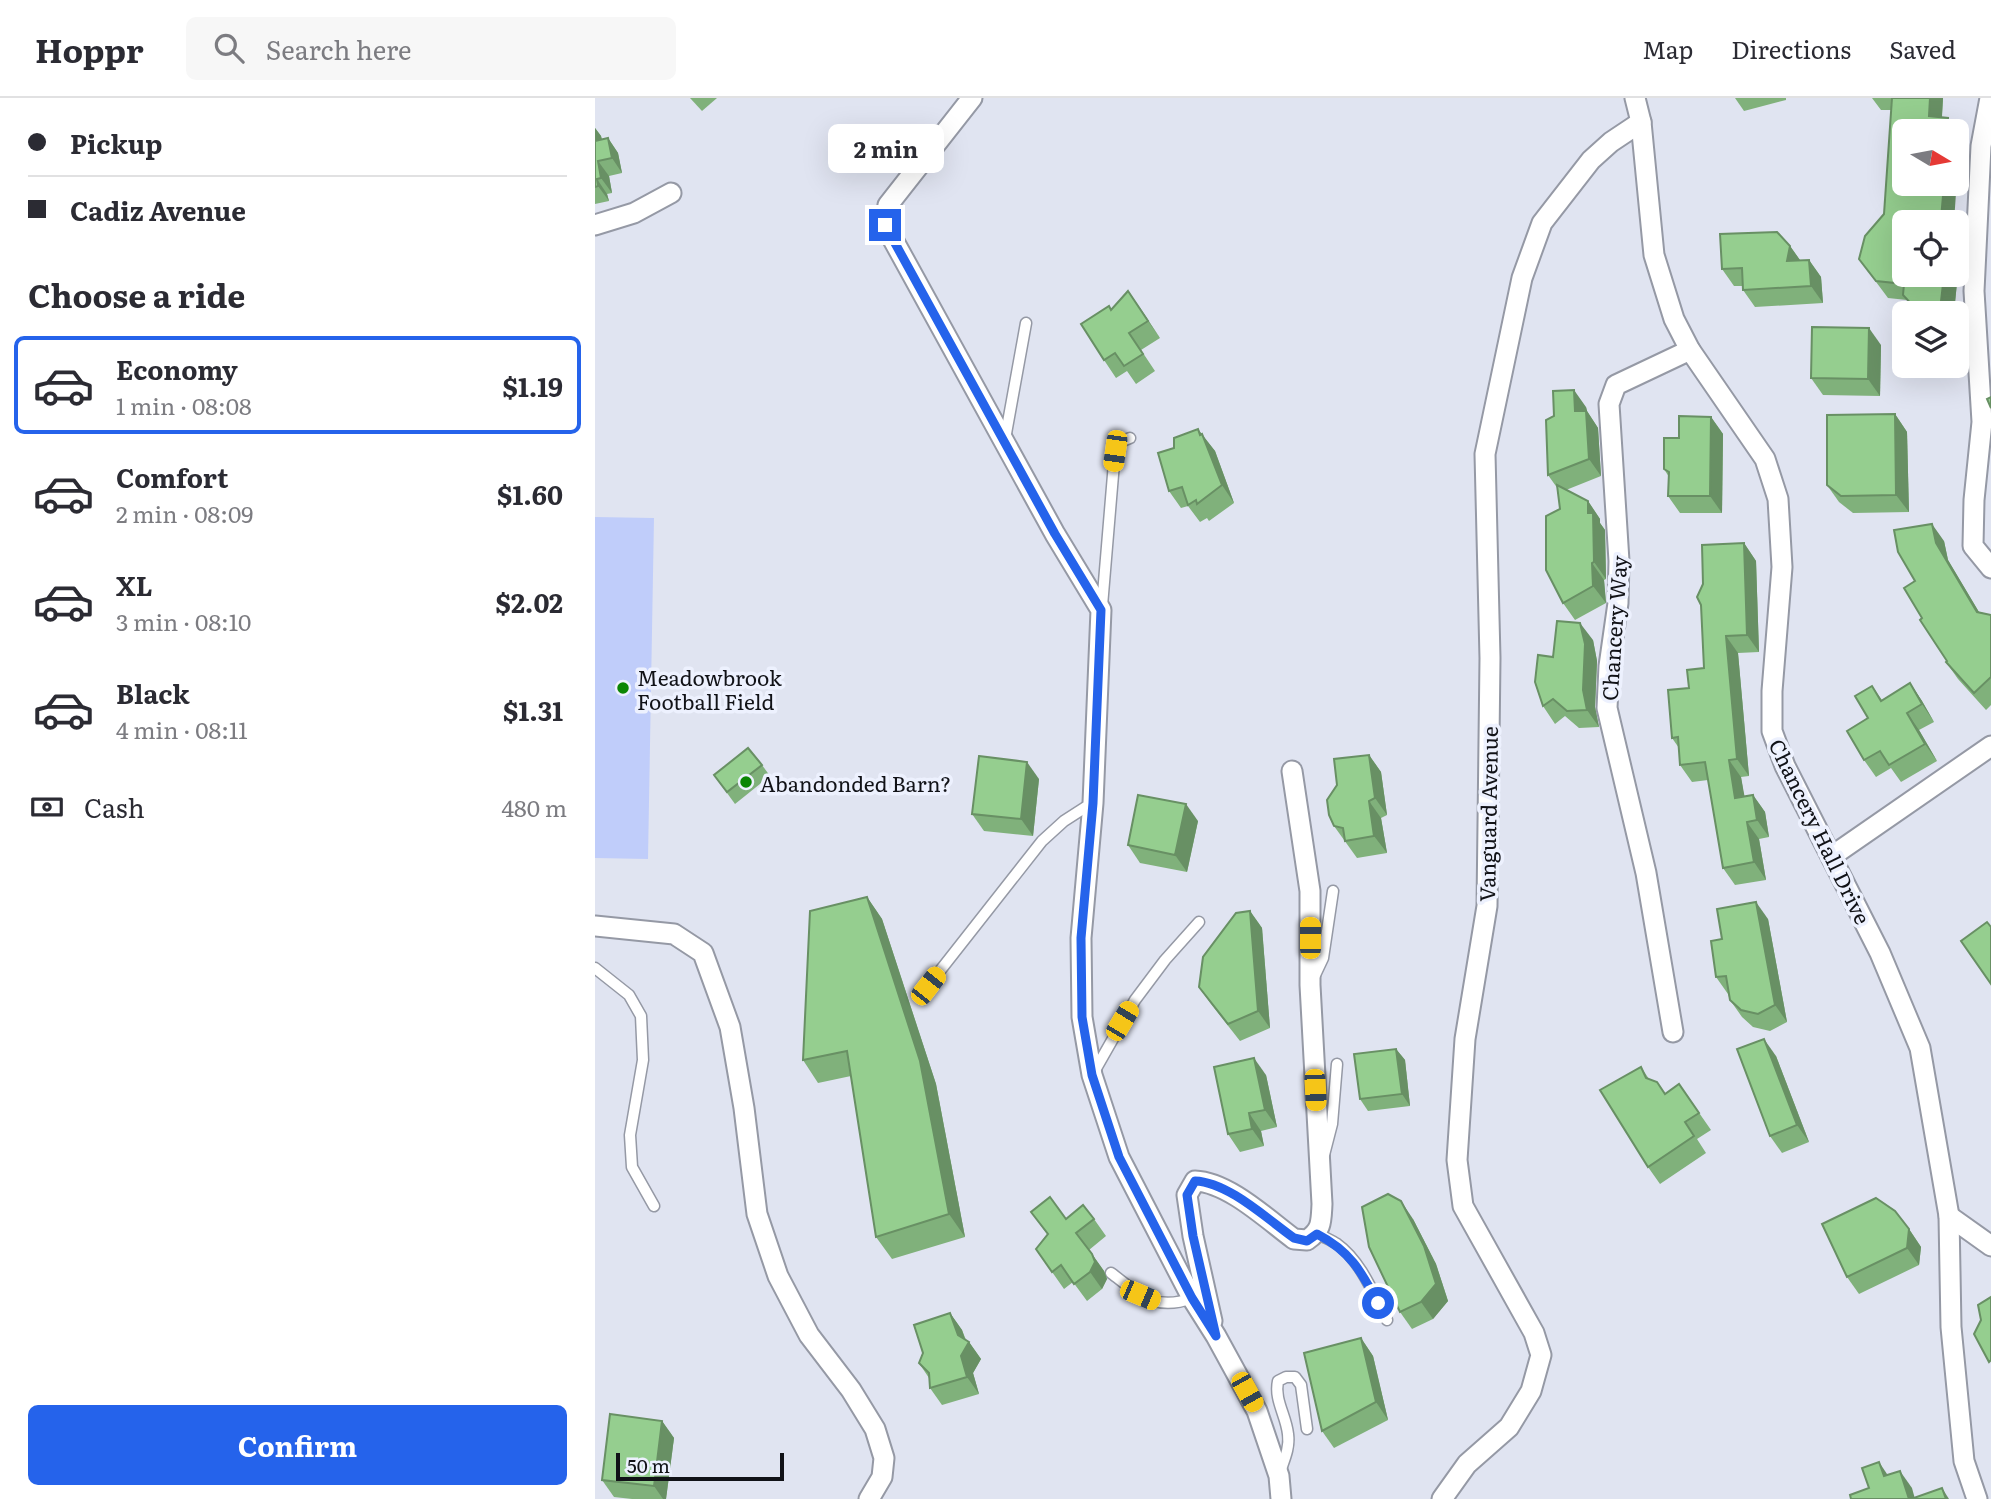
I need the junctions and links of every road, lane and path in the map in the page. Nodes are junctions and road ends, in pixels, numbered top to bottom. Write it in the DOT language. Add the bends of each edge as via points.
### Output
graph roads {
  1 [pos="972,98"];
  2 [pos="1635,98"];
  3 [pos="1990,98"];
  4 [pos="1641,122"];
  5 [pos="671,193"];
  6 [pos="595,225"];
  7 [pos="1026,323"];
  8 [pos="1690,351"];
  9 [pos="1130,438"];
  10 [pos="1005,443"];
  11 [pos="1991,568"];
  12 [pos="1101,610"];
  13 [pos="1991,746"];
  14 [pos="1292,771"];
  15 [pos="1093,803"];
  16 [pos="1832,856"];
  17 [pos="1333,891"];
  18 [pos="1199,922"];
  19 [pos="595,926"];
  20 [pos="595,968"];
  21 [pos="1310,985"];
  22 [pos="928,986"];
  23 [pos="1673,1032"];
  24 [pos="1337,1064"];
  25 [pos="1092,1075"];
  26 [pos="1319,1169"];
  27 [pos="654,1206"];
  28 [pos="1949,1216"];
  29 [pos="1317,1234"];
  30 [pos="1991,1246"];
  31 [pos="1111,1273"];
  32 [pos="1192,1298"];
  33 [pos="1387,1320"];
  34 [pos="1216,1336"];
  35 [pos="1307,1429"];
  36 [pos="1279,1476"];
  37 [pos="869,1499"];
  38 [pos="1281,1499"];
  39 [pos="1442,1499"];
  40 [pos="1977,1499"];
  1 -- 10 [label="street" via="888,205 885,225"];
  2 -- 4 [label="street, Chancery Hall Drive"];
  3 -- 11 [label="street" via="1981,146 1974,291 1982,422 1973,546"];
  4 -- 8 [label="street, Chancery Hall Drive" via="1654,255 1674,319"];
  4 -- 39 [label="street, Vanguard Avenue" via="1591,160 1542,223 1522,278 1485,454 1490,659 1487,906 1465,1039 1457,1160 1463,1206 1534,1333 1541,1355 1531,1391 1509,1427 1467,1464"];
  5 -- 6 [label="street" via="633,213"];
  7 -- 10 [label="lane"];
  8 -- 16 [label="street, Chancery Hall Drive" via="1765,459 1778,499 1782,567 1772,731"];
  8 -- 23 [label="street, Chancery Way" via="1616,385 1609,404 1619,561 1607,709 1646,873"];
  9 -- 12 [label="lane" via="1118,443 1115,451"];
  10 -- 12 [label="street"];
  12 -- 15 [label="street"];
  13 -- 16 [label="street"];
  14 -- 21 [label="street" via="1310,891"];
  15 -- 22 [label="lane" via="1042,841"];
  15 -- 25 [label="street" via="1081,938 1082,1017"];
  16 -- 28 [label="street, Chancery Hall Drive" via="1920,1048"];
  17 -- 21 [label="lane" via="1323,958"];
  18 -- 25 [label="lane" via="1135,1000"];
  19 -- 37 [label="street" via="674,934 703,953 730,1027 757,1214 778,1276 810,1335 875,1429 884,1458 883,1477"];
  20 -- 27 [label="lane" via="629,995 641,1016 643,1060 631,1135 632,1167"];
  21 -- 26 [label="street"];
  24 -- 26 [label="lane" via="1330,1138"];
  25 -- 32 [label="street" via="1119,1157"];
  26 -- 29 [label="street" via="1322,1204"];
  28 -- 30 [label="street"];
  28 -- 40 [label="street, Chancery Hall Drive" via="1953,1354 1964,1461"];
  29 -- 33 [label="lane" via="1349,1256"];
  29 -- 34 [label="street" via="1307,1241 1294,1238 1225,1189 1195,1181 1187,1195"];
  31 -- 32 [label="lane" via="1140,1295 1160,1303"];
  32 -- 34 [label="street"];
  34 -- 36 [label="street" via="1257,1411"];
  35 -- 36 [label="lane" via="1301,1385 1295,1377 1278,1381 1276,1392 1288,1435"];
  36 -- 38 [label="street"];
}
